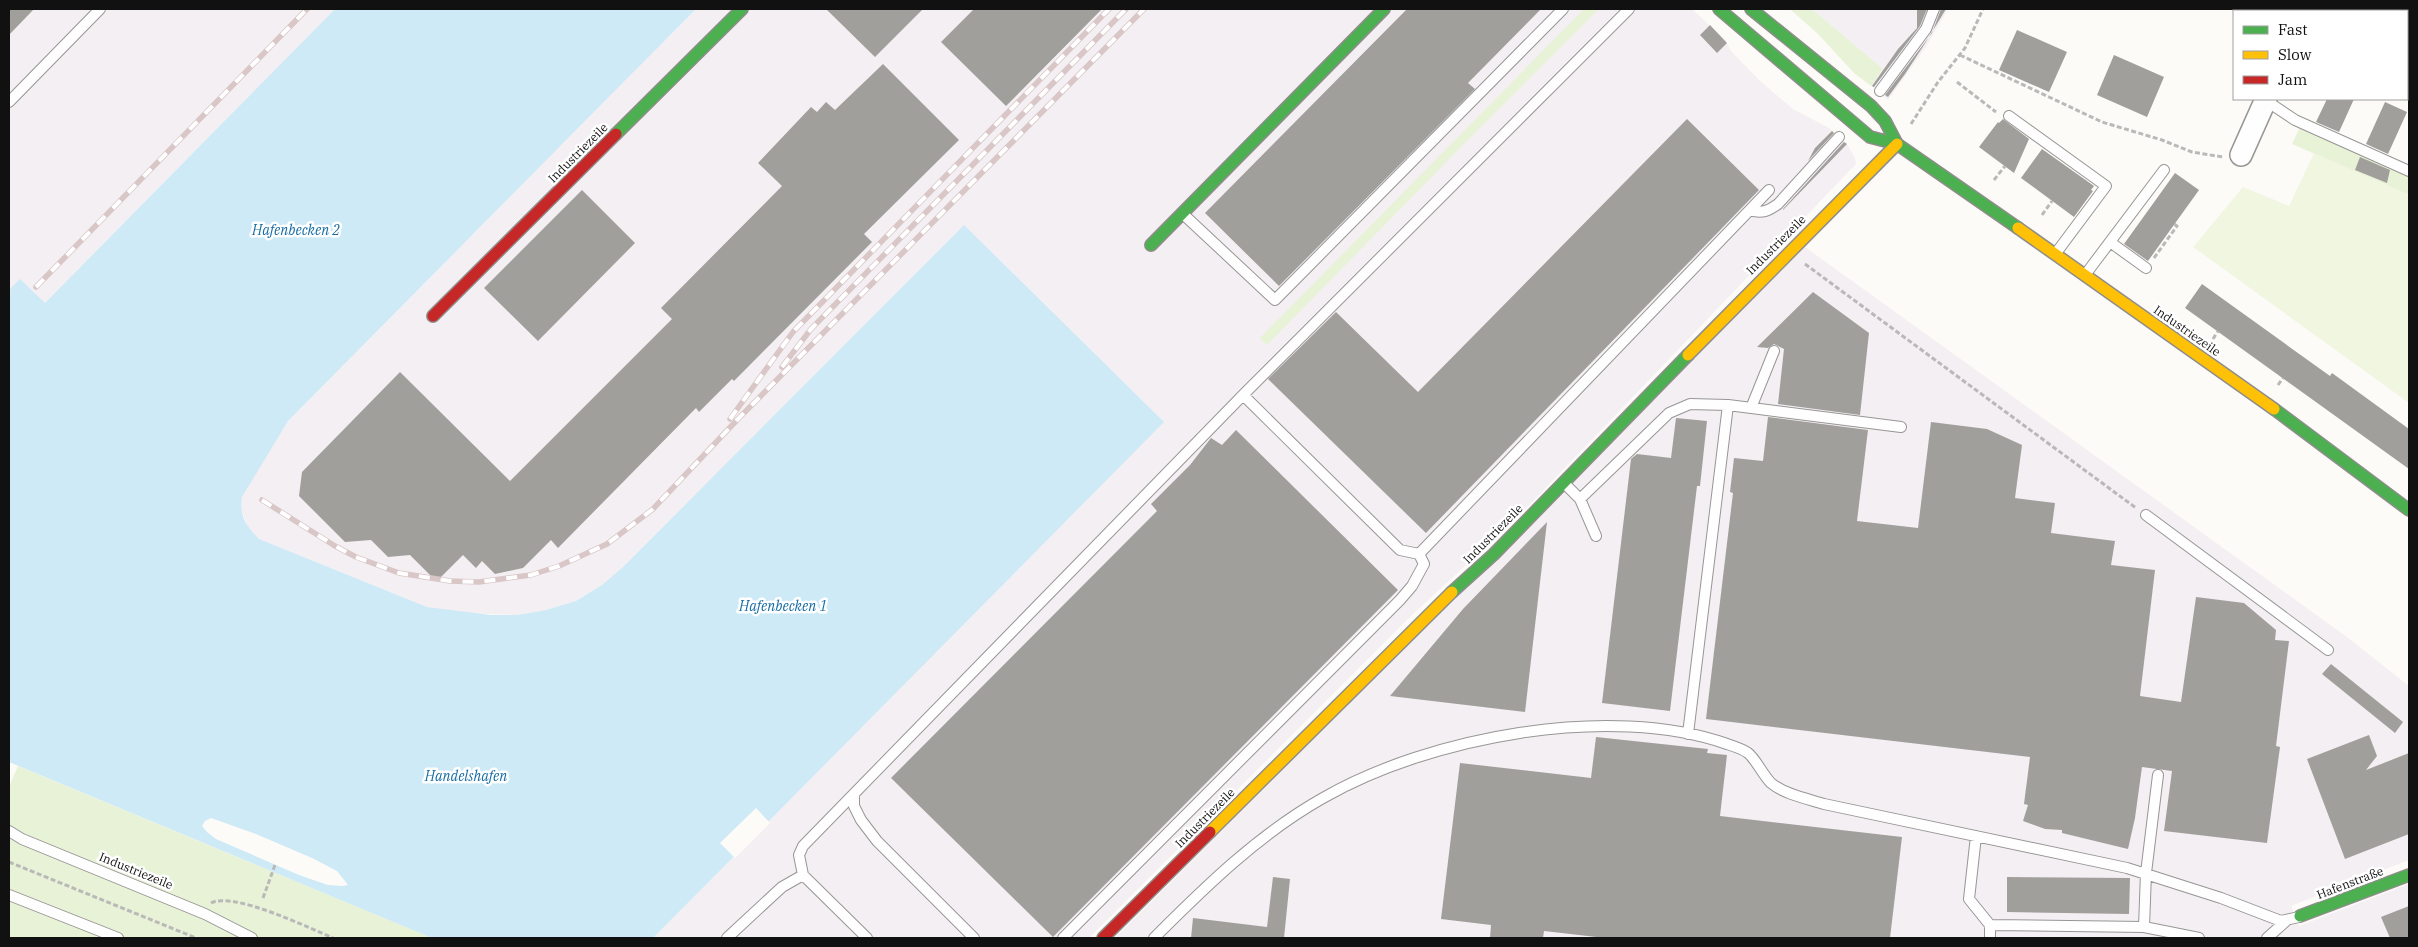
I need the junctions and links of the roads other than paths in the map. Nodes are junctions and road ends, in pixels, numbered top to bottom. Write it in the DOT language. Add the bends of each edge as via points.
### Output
graph roads {
  1 [pos="100,9"];
  2 [pos="742,9"];
  3 [pos="1384,9"];
  4 [pos="1563,9"];
  5 [pos="1629,9"];
  6 [pos="1719,9"];
  7 [pos="1751,9"];
  8 [pos="1934,9"];
  9 [pos="1880,91"];
  10 [pos="2266,100"];
  11 [pos="2267,100"];
  12 [pos="9,102"];
  13 [pos="2009,116"];
  14 [pos="1839,137"];
  15 [pos="1897,144"];
  16 [pos="2241,155"];
  17 [pos="2164,170"];
  18 [pos="2409,171"];
  19 [pos="1769,190"];
  20 [pos="1750,210"];
  21 [pos="1183,213"];
  22 [pos="2110,242"];
  23 [pos="1151,245"];
  24 [pos="2056,254"];
  25 [pos="2146,268"];
  26 [pos="2085,275"];
  27 [pos="433,316"];
  28 [pos="1774,351"];
  29 [pos="1243,395"];
  30 [pos="1728,405"];
  31 [pos="1751,408"];
  32 [pos="1901,427"];
  33 [pos="1564,482"];
  34 [pos="1580,499"];
  35 [pos="2409,510"];
  36 [pos="2146,515"];
  37 [pos="1596,536"];
  38 [pos="1418,554"];
  39 [pos="2328,650"];
  40 [pos="1688,734"];
  41 [pos="2158,775"];
  42 [pos="854,794"];
  43 [pos="9,831"];
  44 [pos="1976,836"];
  45 [pos="2146,873"];
  46 [pos="802,875"];
  47 [pos="2409,875"];
  48 [pos="9,895"];
  49 [pos="2300,916"];
  50 [pos="2286,921"];
  51 [pos="1990,925"];
  52 [pos="2144,928"];
  53 [pos="118,938"];
  54 [pos="252,938"];
  55 [pos="727,938"];
  56 [pos="867,938"];
  57 [pos="974,938"];
  58 [pos="1063,938"];
  59 [pos="1103,938"];
  60 [pos="1154,938"];
  61 [pos="1990,938"];
  62 [pos="2199,938"];
  63 [pos="2267,938"];
  1 -- 12 [label="lane"];
  2 -- 27 [label="street, Industriezeile"];
  3 -- 21 [label="street"];
  4 -- 21 [label="lane" via="1275,300"];
  5 -- 29 [label="lane"];
  6 -- 15 [label="street, Industriezeile" via="1870,137"];
  7 -- 15 [label="street, Industriezeile" via="1871,106 1885,121"];
  8 -- 9 [label="lane" via="1926,29"];
  10 -- 16 [label="street"];
  11 -- 18 [label="lane" via="2295,120"];
  13 -- 24 [label="lane" via="2106,186"];
  14 -- 20 [label="lane" via="1778,204 1759,213"];
  15 -- 24 [label="street, Industriezeile"];
  15 -- 33 [label="street, Industriezeile"];
  17 -- 22 [label="lane"];
  19 -- 20 [label="lane"];
  20 -- 38 [label="lane"];
  21 -- 23 [label="street"];
  22 -- 25 [label="lane"];
  22 -- 26 [label="lane"];
  24 -- 26 [label="street, Industriezeile"];
  26 -- 35 [label="street, Industriezeile" via="2314,438"];
  28 -- 31 [label="lane"];
  29 -- 38 [label="lane" via="1400,550"];
  29 -- 42 [label="lane"];
  30 -- 31 [label="lane"];
  30 -- 34 [label="lane" via="1690,404 1669,413"];
  30 -- 40 [label="lane"];
  31 -- 32 [label="lane"];
  33 -- 34 [label="lane"];
  33 -- 59 [label="street, Industriezeile"];
  34 -- 37 [label="lane"];
  36 -- 39 [label="lane"];
  38 -- 58 [label="lane" via="1424,564 1400,600"];
  40 -- 44 [label="lane" via="1749,753 1773,784 1798,796"];
  40 -- 60 [label="lane" via="1608,726 1556,729 1486,739 1407,760 1322,798 1280,826 1217,878"];
  41 -- 45 [label="lane"];
  42 -- 46 [label="lane" via="803,846 799,855"];
  42 -- 57 [label="lane" via="854,806 877,841"];
  43 -- 54 [label="lane, Industriezeile" via="205,914"];
  44 -- 45 [label="lane"];
  44 -- 51 [label="lane" via="1969,898"];
  45 -- 50 [label="lane"];
  45 -- 52 [label="lane"];
  46 -- 55 [label="lane" via="782,887"];
  46 -- 56 [label="lane"];
  47 -- 49 [label="street, Hafenstraße"];
  48 -- 53 [label="lane"];
  49 -- 50 [label="lane"];
  50 -- 63 [label="lane"];
  51 -- 52 [label="lane"];
  51 -- 61 [label="lane"];
  52 -- 62 [label="lane"];
}
